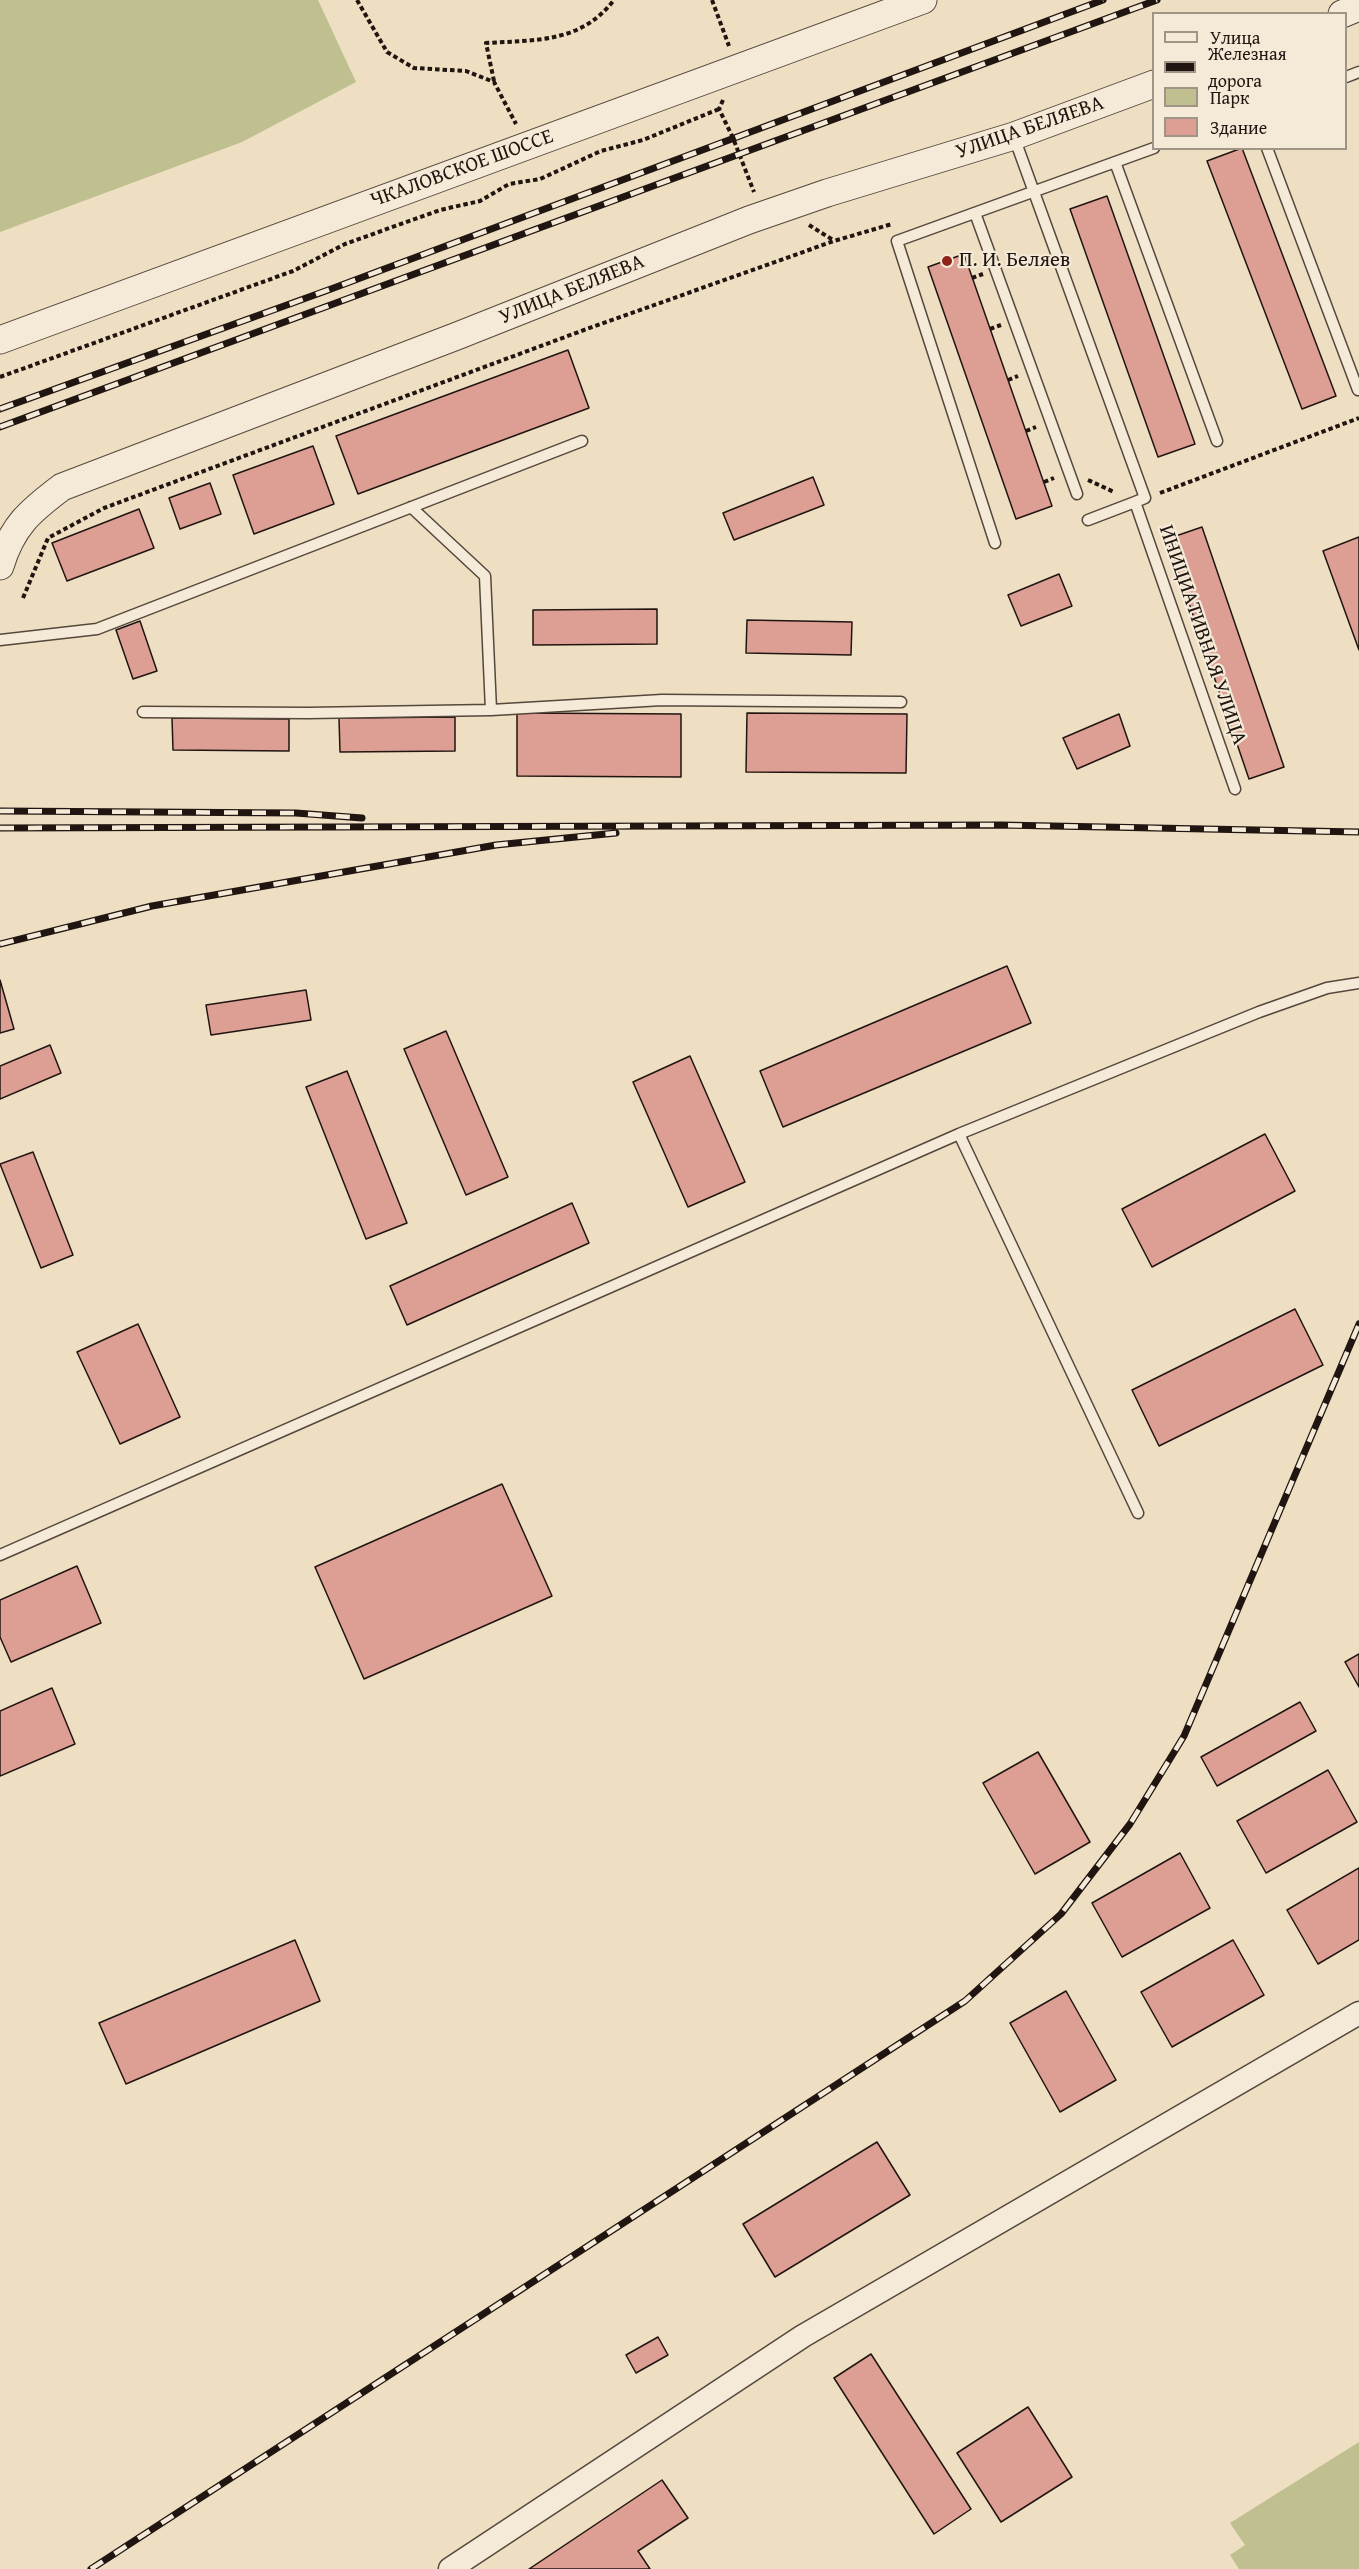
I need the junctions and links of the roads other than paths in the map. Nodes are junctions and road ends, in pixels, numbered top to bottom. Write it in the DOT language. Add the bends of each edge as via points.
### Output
graph roads {
  1 [pos="924,0"];
  2 [pos="1152,85"];
  3 [pos="1014,136"];
  4 [pos="1152,149"];
  5 [pos="1269,150"];
  6 [pos="1115,162"];
  7 [pos="1035,191"];
  8 [pos="975,213"];
  9 [pos="0,340"];
  10 [pos="1358,390"];
  11 [pos="582,441"];
  12 [pos="1216,441"];
  13 [pos="1077,494"];
  14 [pos="1140,500"];
  15 [pos="411,507"];
  16 [pos="1088,520"];
  17 [pos="995,543"];
  18 [pos="0,566"];
  19 [pos="0,640"];
  20 [pos="901,702"];
  21 [pos="491,711"];
  22 [pos="143,712"];
  23 [pos="1235,789"];
  24 [pos="1359,983"];
  25 [pos="959,1134"];
  26 [pos="1138,1514"];
  27 [pos="0,1555"];
  28 [pos="1359,2013"];
  29 [pos="450,2569"];
  1 -- 9 [label="street, ЧКАЛОВСКОЕ ШОССЕ"];
  2 -- 3 [label="street, УЛИЦА БЕЛЯЕВА"];
  3 -- 7 [label="lane, ИНИЦИАТИВНАЯ УЛИЦА"];
  3 -- 18 [label="street, УЛИЦА БЕЛЯЕВА" via="783,208 62,487 31,510 12,537"];
  4 -- 6 [label="lane"];
  5 -- 10 [label="lane"];
  6 -- 7 [label="lane"];
  6 -- 12 [label="lane"];
  7 -- 8 [label="lane"];
  7 -- 14 [label="lane, ИНИЦИАТИВНАЯ УЛИЦА"];
  8 -- 13 [label="lane"];
  8 -- 17 [label="lane" via="897,241"];
  11 -- 15 [label="lane"];
  14 -- 16 [label="lane"];
  14 -- 23 [label="lane, ИНИЦИАТИВНАЯ УЛИЦА"];
  15 -- 19 [label="lane" via="97,629"];
  15 -- 21 [label="lane" via="485,576"];
  20 -- 21 [label="lane" via="662,700"];
  21 -- 22 [label="lane"];
  24 -- 25 [label="lane" via="1327,988 1258,1012"];
  25 -- 26 [label="lane"];
  25 -- 27 [label="lane"];
  28 -- 29 [label="street" via="803,2336"];
}
